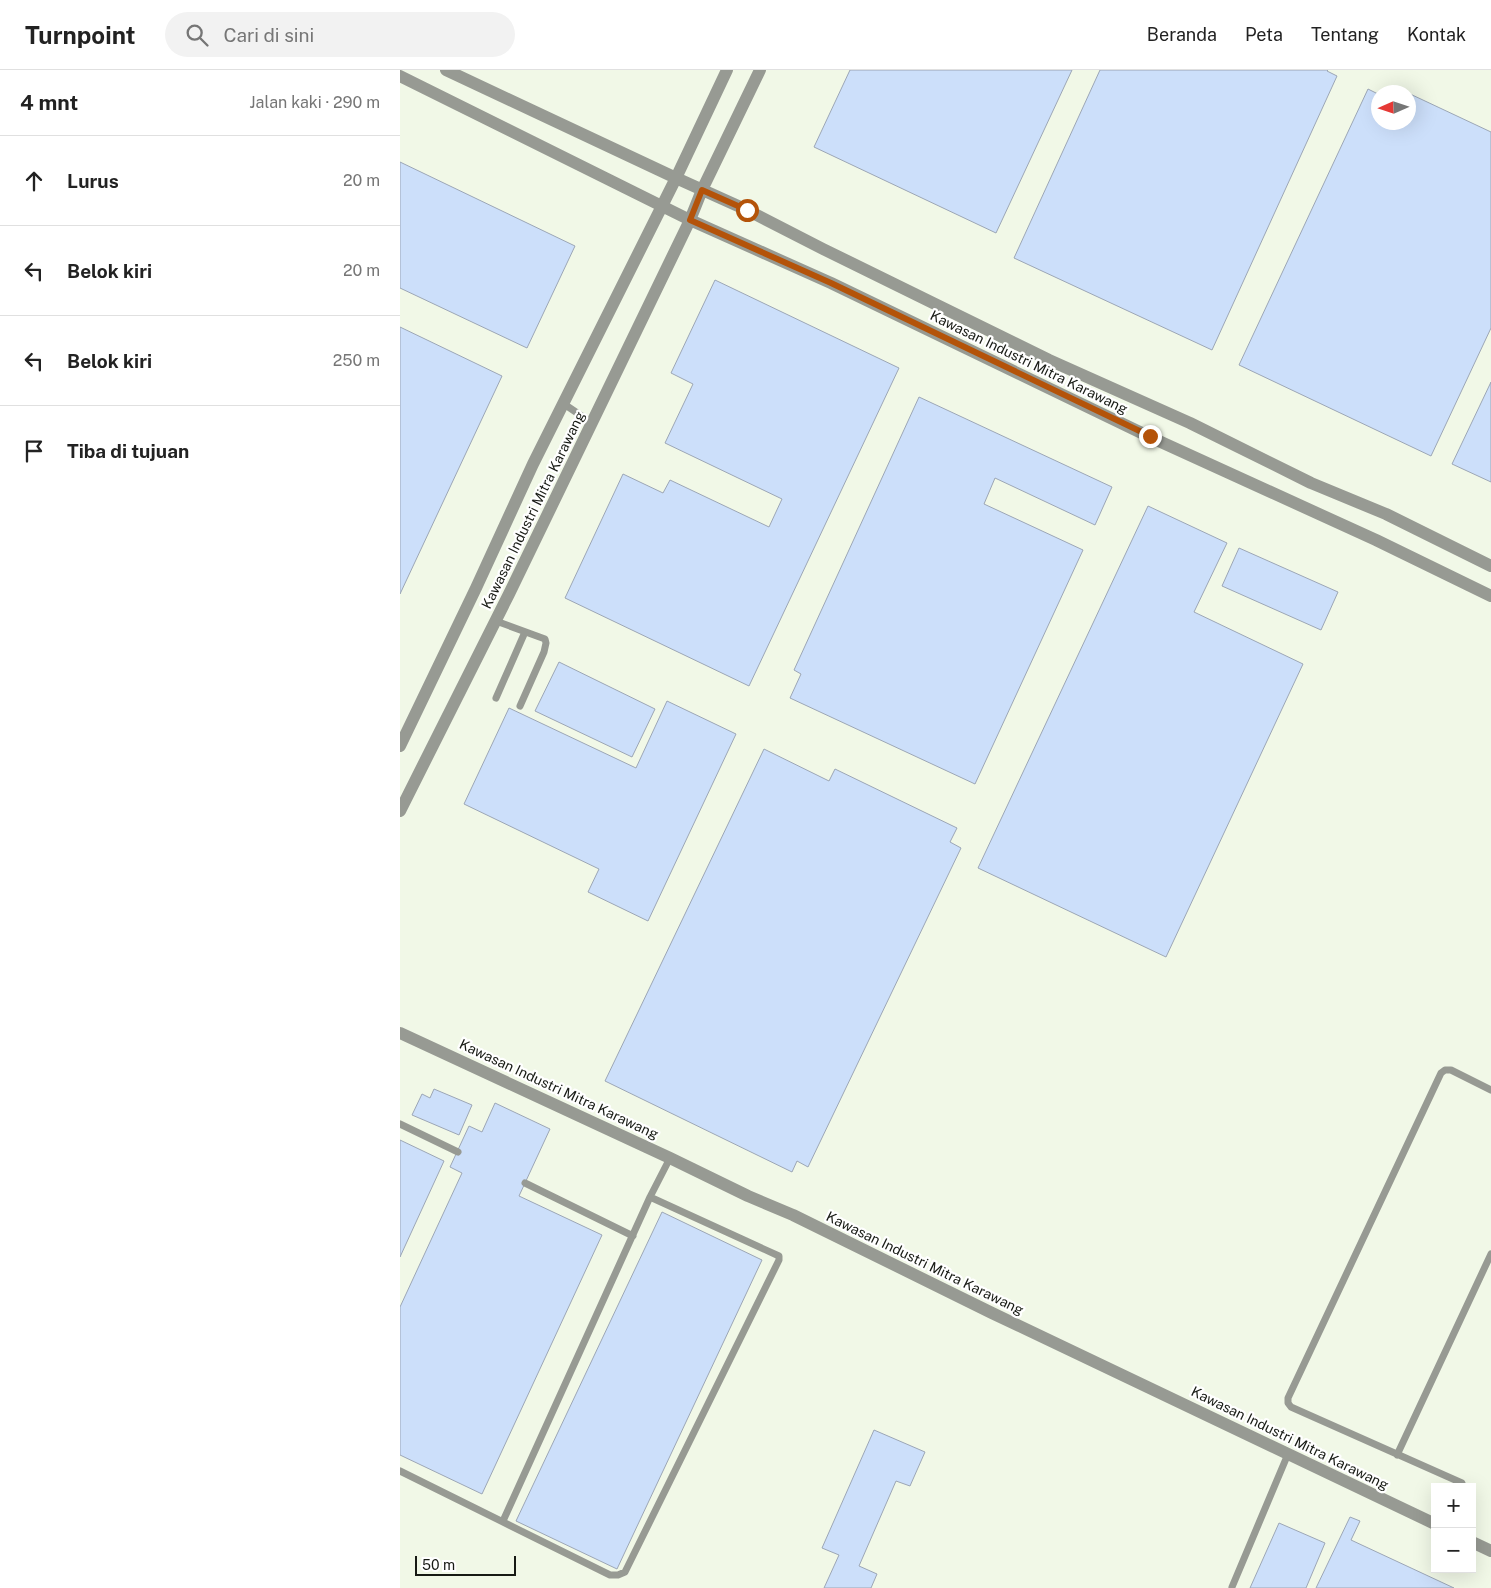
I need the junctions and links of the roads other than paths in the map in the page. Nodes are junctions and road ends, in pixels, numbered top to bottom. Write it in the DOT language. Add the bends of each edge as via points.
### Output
graph roads {
  1 [pos="446,70"];
  2 [pos="727,70"];
  3 [pos="760,70"];
  4 [pos="400,76"];
  5 [pos="676,178"];
  6 [pos="702,190"];
  7 [pos="662,205"];
  8 [pos="690,220"];
  9 [pos="564,404"];
  10 [pos="592,423"];
  11 [pos="1491,566"];
  12 [pos="1491,596"];
  13 [pos="496,621"];
  14 [pos="525,632"];
  15 [pos="496,698"];
  16 [pos="520,706"];
  17 [pos="400,746"];
  18 [pos="400,811"];
  19 [pos="400,1033"];
  20 [pos="1491,1090"];
  21 [pos="400,1124"];
  22 [pos="458,1152"];
  23 [pos="670,1158"];
  24 [pos="525,1183"];
  25 [pos="650,1197"];
  26 [pos="633,1236"];
  27 [pos="1491,1254"];
  28 [pos="1288,1454"];
  29 [pos="1397,1454"];
  30 [pos="400,1471"];
  31 [pos="1462,1483"];
  32 [pos="503,1521"];
  33 [pos="1431,1522"];
  34 [pos="1476,1544"];
  35 [pos="1491,1551"];
  36 [pos="1232,1587"];
  1 -- 5 [label="street, Kawasan Industri Mitra Karawang"];
  2 -- 5 [label="street, Kawasan Industri Mitra Karawang"];
  3 -- 6 [label="street, Kawasan Industri Mitra Karawang"];
  4 -- 7 [label="street, Kawasan Industri Mitra Karawang"];
  5 -- 6 [label="street, Kawasan Industri Mitra Karawang"];
  5 -- 7 [label="street, Kawasan Industri Mitra Karawang"];
  6 -- 8 [label="street, Kawasan Industri Mitra Karawang"];
  6 -- 11 [label="street, Kawasan Industri Mitra Karawang" via="1050,360 1190,422 1311,483 1386,514"];
  7 -- 8 [label="street, Kawasan Industri Mitra Karawang"];
  7 -- 9 [label="street, Kawasan Industri Mitra Karawang"];
  8 -- 10 [label="street, Kawasan Industri Mitra Karawang"];
  8 -- 12 [label="street, Kawasan Industri Mitra Karawang" via="831,283"];
  9 -- 10 [label="lane"];
  9 -- 17 [label="street, Kawasan Industri Mitra Karawang"];
  10 -- 13 [label="street, Kawasan Industri Mitra Karawang"];
  13 -- 14 [label="lane"];
  13 -- 18 [label="street, Kawasan Industri Mitra Karawang"];
  14 -- 15 [label="lane"];
  14 -- 16 [label="lane" via="545,639 546,643"];
  19 -- 23 [label="street, Kawasan Industri Mitra Karawang"];
  20 -- 29 [label="lane" via="1451,1070 1441,1073 1288,1398 1292,1407"];
  21 -- 22 [label="lane"];
  23 -- 25 [label="lane"];
  23 -- 28 [label="street, Kawasan Industri Mitra Karawang"];
  24 -- 26 [label="lane"];
  25 -- 26 [label="lane"];
  25 -- 32 [label="lane" via="779,1256 780,1260 625,1572 610,1575"];
  26 -- 32 [label="lane"];
  27 -- 29 [label="lane"];
  28 -- 33 [label="street, Kawasan Industri Mitra Karawang"];
  28 -- 36 [label="lane"];
  29 -- 31 [label="lane"];
  30 -- 32 [label="lane"];
  34 -- 35 [label="street"];
}
